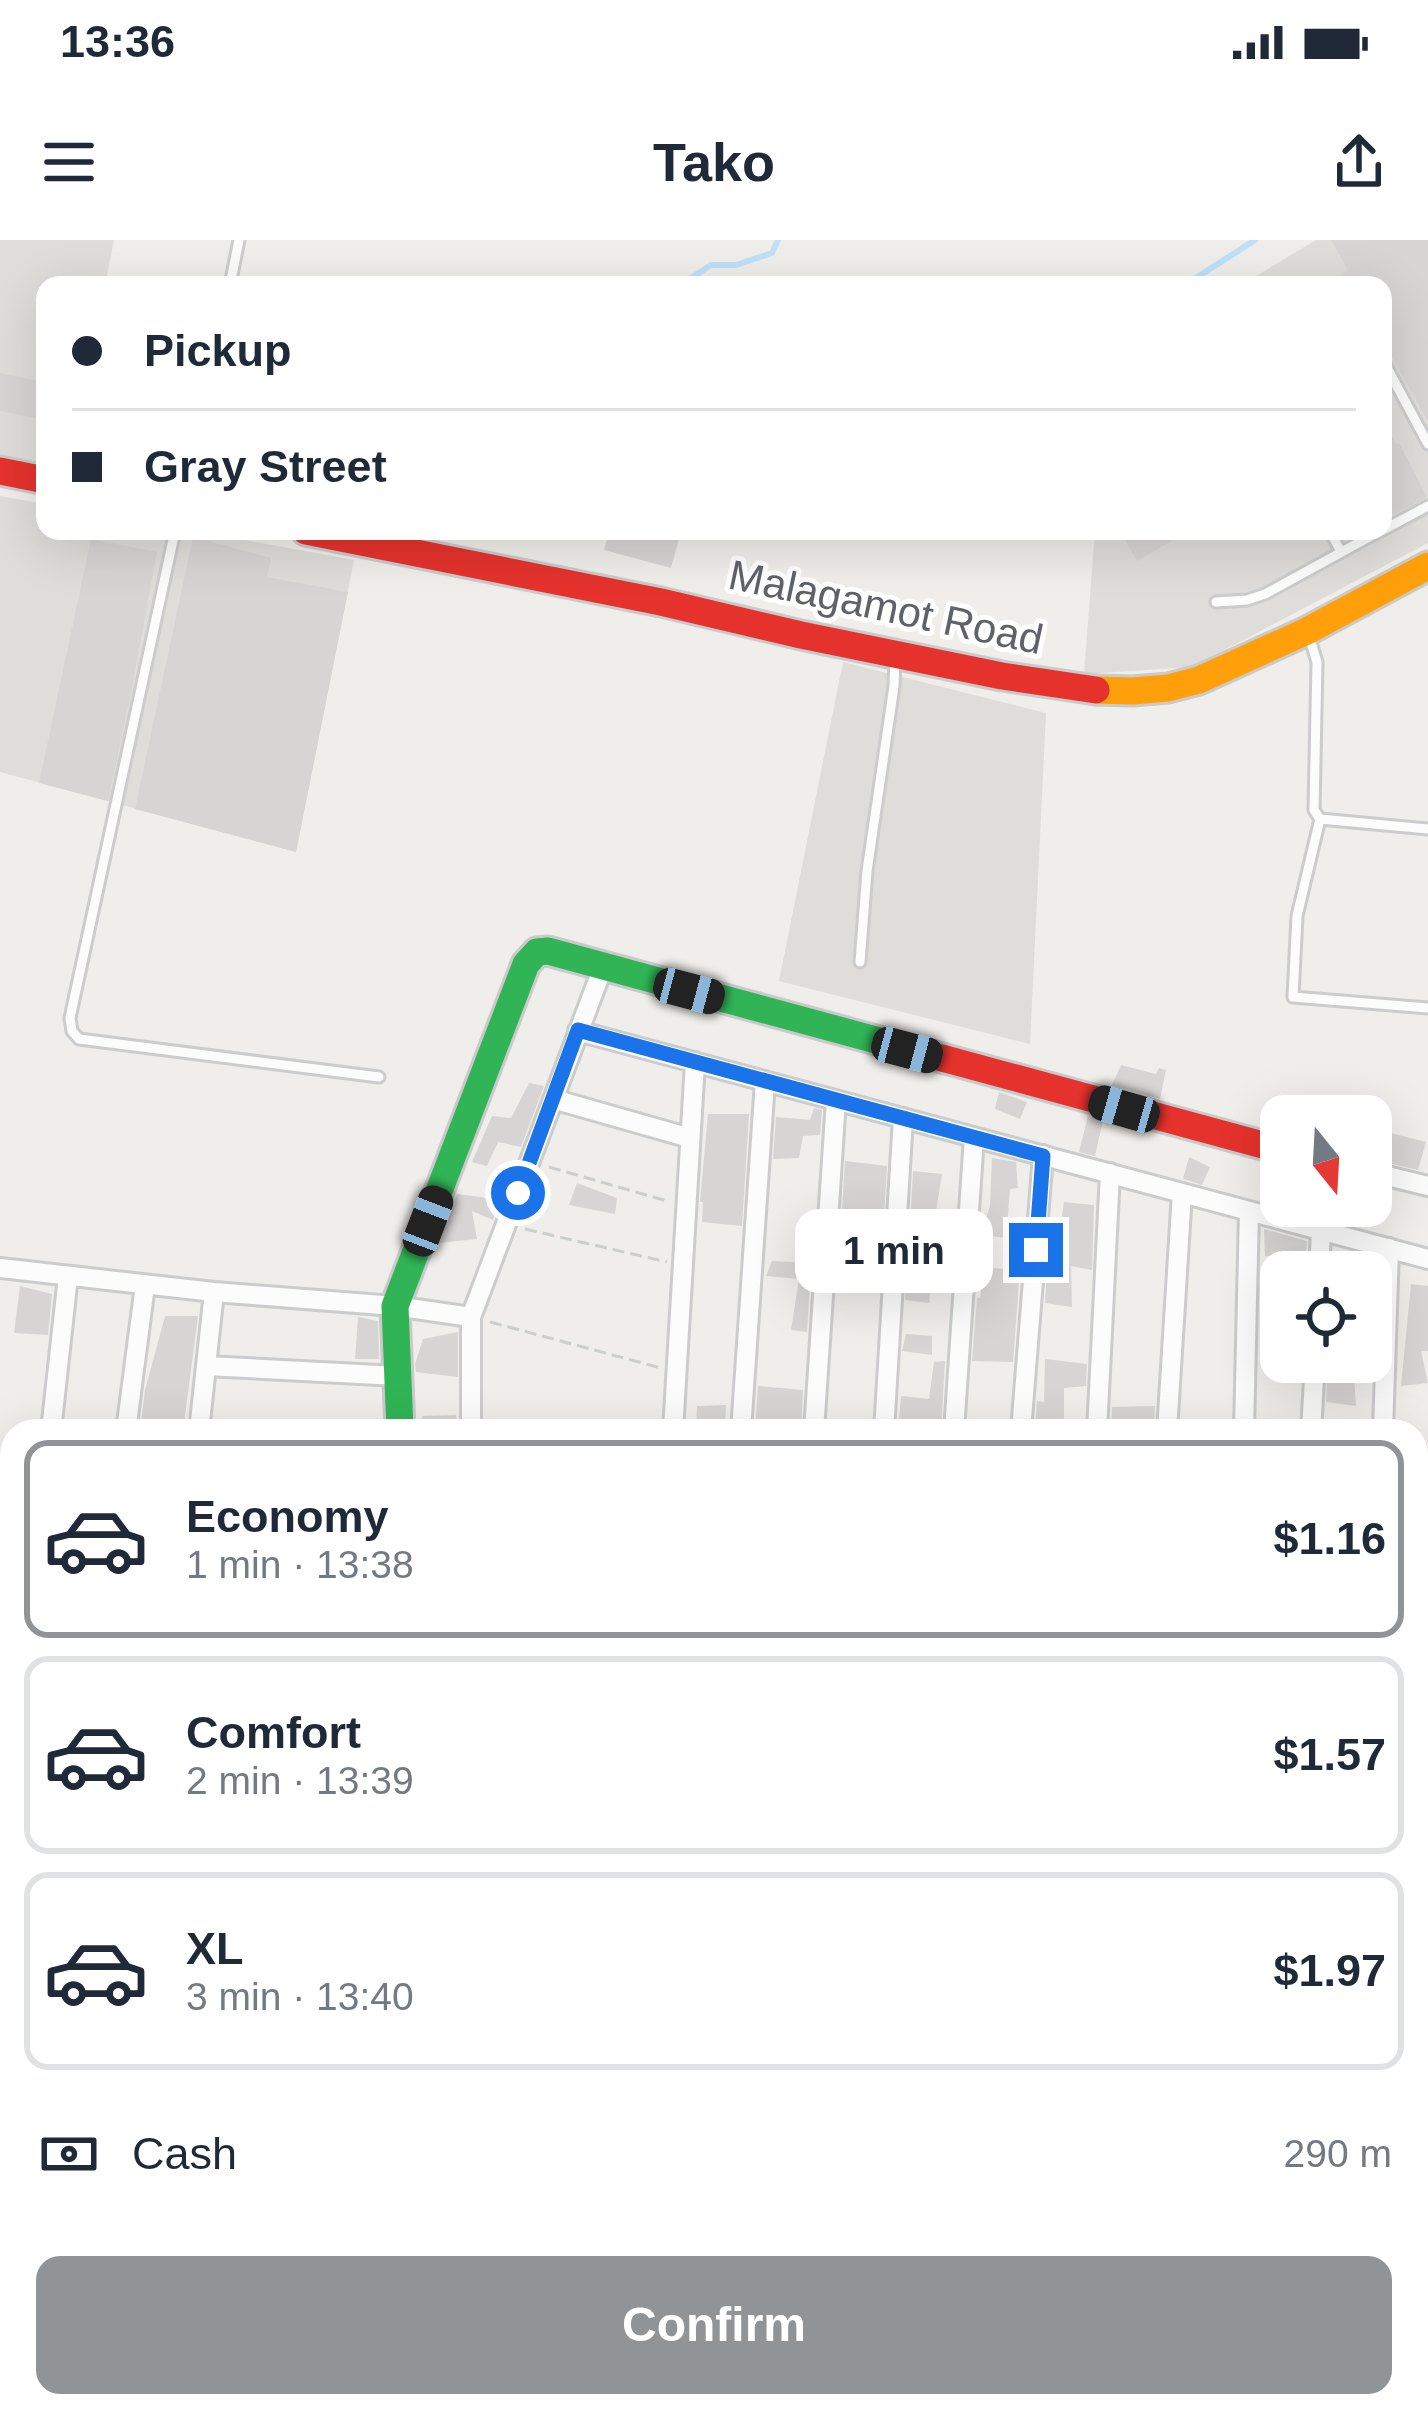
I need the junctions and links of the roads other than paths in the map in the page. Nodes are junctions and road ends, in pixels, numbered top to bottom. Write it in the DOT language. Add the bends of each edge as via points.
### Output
graph roads {
  1 [pos="239,240"];
  2 [pos="232,276"];
  3 [pos="1392,377"];
  4 [pos="1428,444"];
  5 [pos="0,471"];
  6 [pos="36,478"];
  7 [pos="1428,506"];
  8 [pos="1392,525"];
  9 [pos="173,540"];
  10 [pos="351,540"];
  11 [pos="1335,540"];
  12 [pos="1363,540"];
  13 [pos="1341,552"];
  14 [pos="1428,566"];
  15 [pos="1216,602"];
  16 [pos="1307,632"];
  17 [pos="896,654"];
  18 [pos="1320,819"];
  19 [pos="1428,829"];
  20 [pos="860,962"];
  21 [pos="603,967"];
  22 [pos="1428,1008"];
  23 [pos="578,1030"];
  24 [pos="694,1062"];
  25 [pos="379,1077"];
  26 [pos="764,1081"];
  27 [pos="553,1099"];
  28 [pos="836,1100"];
  29 [pos="903,1118"];
  30 [pos="974,1137"];
  31 [pos="690,1138"];
  32 [pos="1260,1144"];
  33 [pos="1043,1156"];
  34 [pos="1110,1174"];
  35 [pos="1392,1177"];
  36 [pos="1428,1186"];
  37 [pos="1182,1193"];
  38 [pos="1249,1211"];
  39 [pos="1321,1230"];
  40 [pos="1389,1248"];
  41 [pos="1320,1251"];
  42 [pos="1428,1259"];
  43 [pos="0,1268"];
  44 [pos="68,1276"];
  45 [pos="145,1285"];
  46 [pos="214,1292"];
  47 [pos="395,1306"];
  48 [pos="471,1317"];
  49 [pos="206,1366"];
  50 [pos="398,1376"];
  51 [pos="1314,1383"];
  52 [pos="52,1419"];
  53 [pos="128,1419"];
  54 [pos="200,1419"];
  55 [pos="400,1419"];
  56 [pos="471,1419"];
  57 [pos="674,1419"];
  58 [pos="742,1419"];
  59 [pos="815,1419"];
  60 [pos="885,1419"];
  61 [pos="955,1419"];
  62 [pos="1022,1419"];
  63 [pos="1097,1419"];
  64 [pos="1168,1419"];
  65 [pos="1244,1419"];
  66 [pos="1312,1419"];
  67 [pos="1383,1419"];
  1 -- 2 [label="lane"];
  3 -- 4 [label="lane"];
  5 -- 6 [label="street"];
  7 -- 8 [label="lane"];
  9 -- 25 [label="lane" via="72,1031 80,1039"];
  10 -- 17 [label="street, Malagamot Road"];
  11 -- 13 [label="lane"];
  12 -- 13 [label="lane"];
  13 -- 15 [label="lane" via="1265,594"];
  14 -- 16 [label="street, Malagamot Road"];
  16 -- 17 [label="street, Malagamot Road" via="1199,680 1133,691 1080,689"];
  16 -- 18 [label="lane" via="1317,662"];
  17 -- 20 [label="lane"];
  18 -- 19 [label="lane"];
  18 -- 22 [label="lane" via="1297,916 1294,997"];
  21 -- 23 [label="street"];
  21 -- 32 [label="street"];
  21 -- 47 [label="street" via="548,951 526,964"];
  23 -- 24 [label="street"];
  23 -- 27 [label="street"];
  24 -- 26 [label="street"];
  24 -- 31 [label="street"];
  26 -- 28 [label="street"];
  26 -- 58 [label="street"];
  27 -- 31 [label="street"];
  27 -- 48 [label="street"];
  28 -- 29 [label="street"];
  28 -- 59 [label="street"];
  29 -- 30 [label="street"];
  29 -- 60 [label="street"];
  30 -- 33 [label="street"];
  30 -- 61 [label="street"];
  31 -- 57 [label="street"];
  33 -- 34 [label="street"];
  33 -- 62 [label="street"];
  34 -- 37 [label="street"];
  34 -- 63 [label="street"];
  35 -- 36 [label="street"];
  37 -- 38 [label="street"];
  37 -- 64 [label="street"];
  38 -- 39 [label="street"];
  38 -- 65 [label="street"];
  39 -- 40 [label="street"];
  39 -- 41 [label="street"];
  40 -- 42 [label="street"];
  40 -- 67 [label="street"];
  43 -- 44 [label="street"];
  44 -- 45 [label="street"];
  44 -- 52 [label="street"];
  45 -- 46 [label="street"];
  45 -- 53 [label="street"];
  46 -- 47 [label="street"];
  46 -- 49 [label="street"];
  47 -- 48 [label="street"];
  47 -- 50 [label="street"];
  48 -- 56 [label="street"];
  49 -- 50 [label="street"];
  49 -- 54 [label="street"];
  50 -- 55 [label="street"];
  51 -- 66 [label="street"];
}
